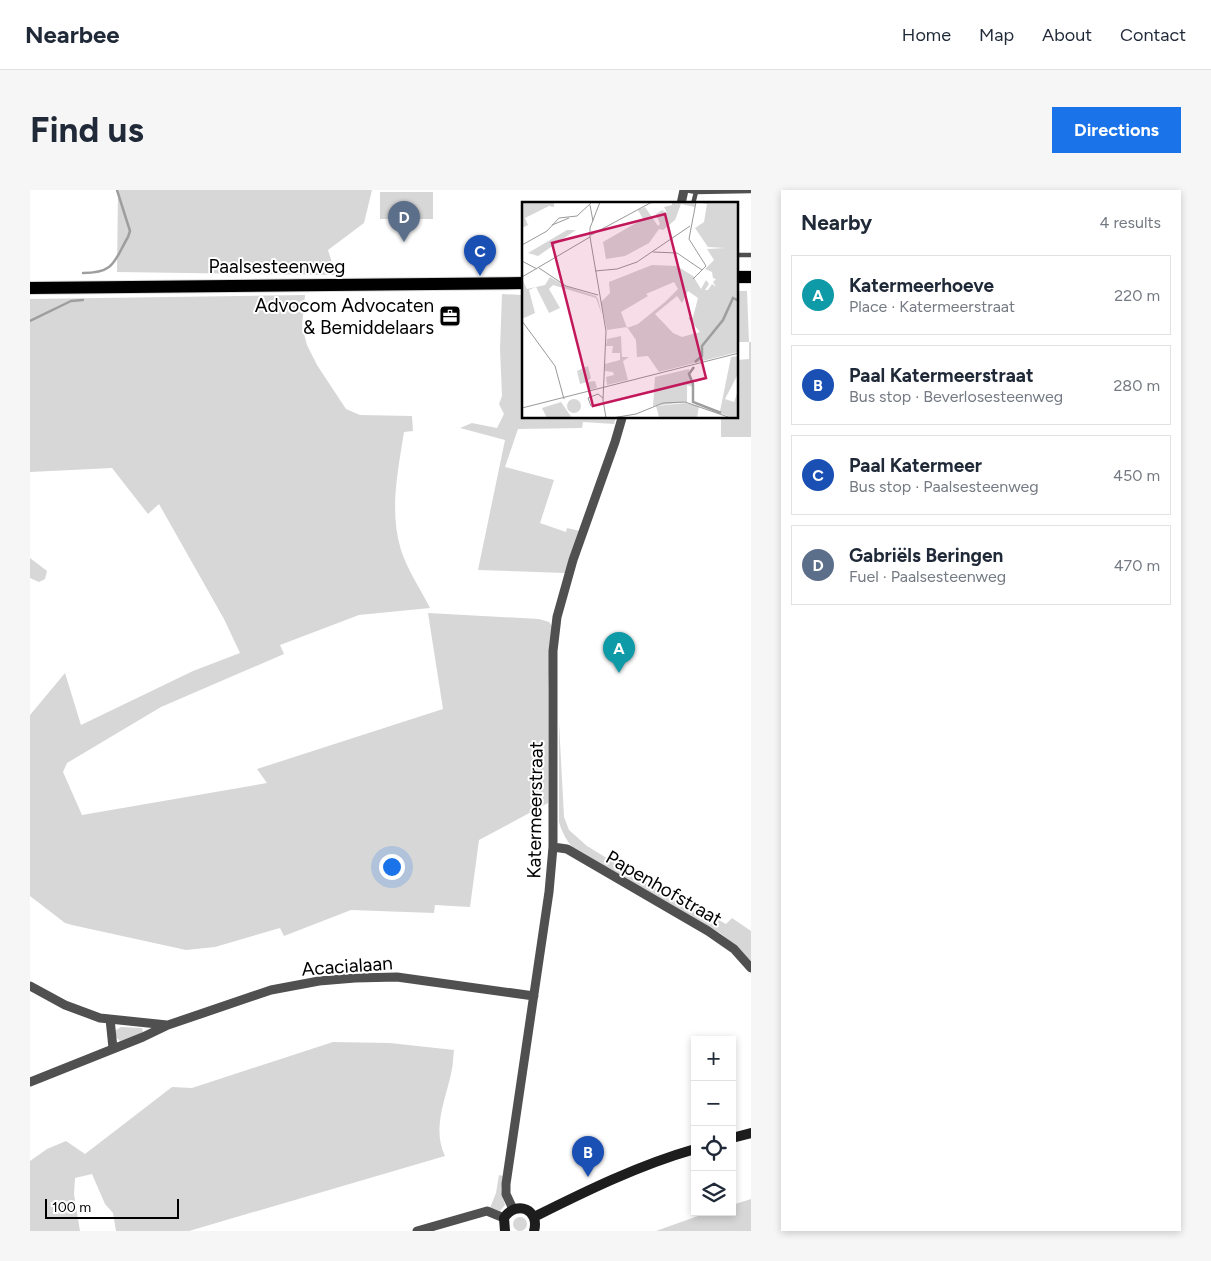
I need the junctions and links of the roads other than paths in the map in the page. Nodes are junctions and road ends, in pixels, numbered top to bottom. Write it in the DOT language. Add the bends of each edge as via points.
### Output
graph roads {
  1 [pos="685,190"];
  2 [pos="751,191"];
  3 [pos="696,192"];
  4 [pos="681,202"];
  5 [pos="693,202"];
  6 [pos="738,255"];
  7 [pos="751,255"];
  8 [pos="738,277"];
  9 [pos="751,277"];
  10 [pos="522,283"];
  11 [pos="738,283"];
  12 [pos="751,283"];
  13 [pos="30,288"];
  14 [pos="622,419"];
  15 [pos="553,847"];
  16 [pos="751,968"];
  17 [pos="30,986"];
  18 [pos="534,996"];
  19 [pos="110,1019"];
  20 [pos="168,1025"];
  21 [pos="113,1048"];
  22 [pos="30,1082"];
  23 [pos="751,1133"];
  24 [pos="736,1137"];
  25 [pos="691,1150"];
  26 [pos="514,1209"];
  27 [pos="534,1217"];
  28 [pos="504,1218"];
  29 [pos="417,1231"];
  30 [pos="505,1231"];
  31 [pos="534,1231"];
  1 -- 3 [label="lane"];
  1 -- 4 [label="street"];
  2 -- 3 [label="lane"];
  3 -- 5 [label="lane"];
  6 -- 7 [label="lane"];
  8 -- 9 [label="main road"];
  10 -- 13 [label="main road, Paalsesteenweg"];
  11 -- 12 [label="main road"];
  14 -- 15 [label="street, Katermeerstraat" via="557,617 553,651"];
  15 -- 16 [label="street, Papenhofstraat" via="567,849 708,931 734,949"];
  15 -- 18 [label="street, Katermeerstraat"];
  17 -- 19 [label="street, Acacialaan" via="65,1006"];
  18 -- 20 [label="street, Acacialaan" via="397,977 355,978 271,990"];
  18 -- 26 [label="street, Katermeerstraat" via="506,1184 506,1194"];
  19 -- 20 [label="street, Acacialaan"];
  19 -- 21 [label="street"];
  20 -- 21 [label="street, Acacialaan"];
  21 -- 22 [label="street, Acacialaan"];
  23 -- 24 [label="street"];
  25 -- 27 [label="street" via="631,1171"];
  26 -- 27 [label="street" via="527,1210"];
  26 -- 28 [label="street"];
  27 -- 31 [label="street"];
  28 -- 29 [label="street" via="486,1211"];
  28 -- 30 [label="street"];
}
